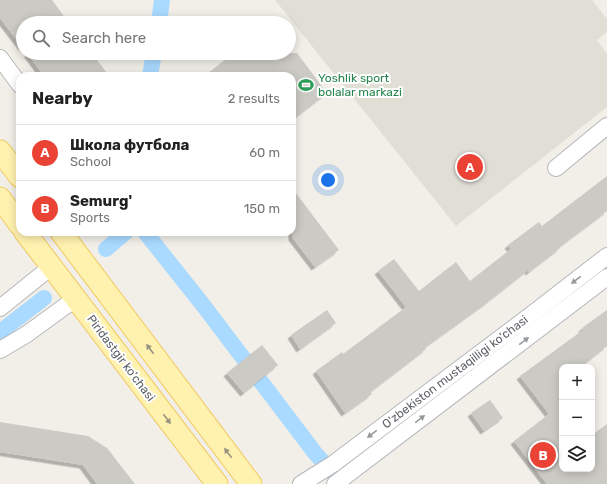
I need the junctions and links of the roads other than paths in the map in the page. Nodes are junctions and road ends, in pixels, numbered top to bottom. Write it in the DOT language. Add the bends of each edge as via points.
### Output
graph roads {
  1 [pos="0,58"];
  2 [pos="16,80"];
  3 [pos="607,126"];
  4 [pos="0,150"];
  5 [pos="556,168"];
  6 [pos="16,172"];
  7 [pos="28,236"];
  8 [pos="64,236"];
  9 [pos="74,250"];
  10 [pos="607,256"];
  11 [pos="51,267"];
  12 [pos="607,277"];
  13 [pos="76,299"];
  14 [pos="0,308"];
  15 [pos="0,350"];
  16 [pos="340,480"];
  17 [pos="217,484"];
  18 [pos="251,484"];
  19 [pos="301,484"];
  1 -- 2 [label="street"];
  3 -- 5 [label="street"];
  4 -- 6 [label="main road"];
  7 -- 11 [label="main road, Piridastgir ko'chasi"];
  8 -- 9 [label="main road"];
  9 -- 11 [label="main road"];
  18 -- 9 [label="main road, one-way"];
  10 -- 19 [label="street, O'zbekiston mustaqilligi ko'chasi, one-way" via="327,468"];
  11 -- 13 [label="main road, Piridastgir ko'chasi"];
  11 -- 14 [label="street"];
  16 -- 12 [label="street, O'zbekiston mustaqilligi ko'chasi, one-way"];
  13 -- 15 [label="street"];
  13 -- 17 [label="main road, Piridastgir ko'chasi, one-way"];
}
